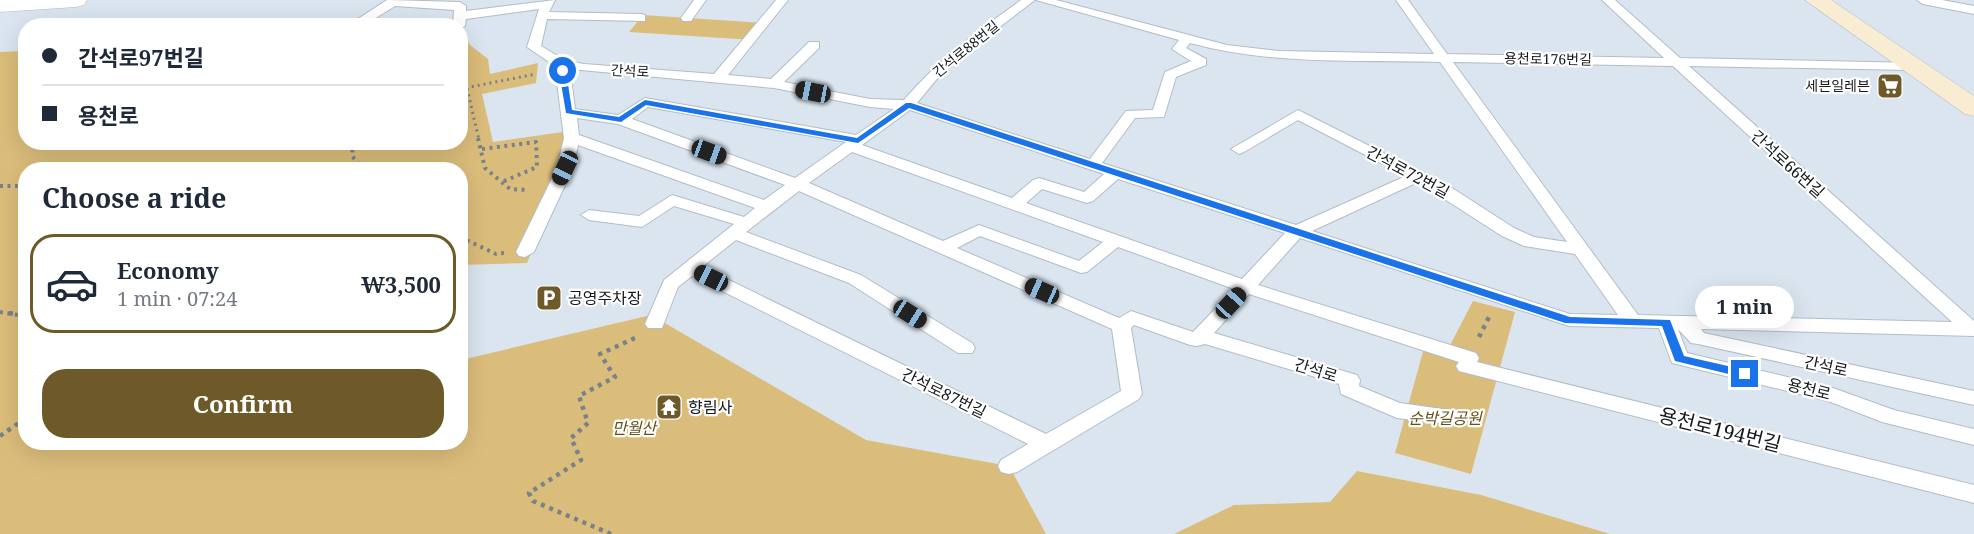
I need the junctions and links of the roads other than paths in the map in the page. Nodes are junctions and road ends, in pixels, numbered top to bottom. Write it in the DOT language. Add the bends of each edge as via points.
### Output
graph roads {
  1 [pos="76,0"];
  2 [pos="700,0"];
  3 [pos="782,0"];
  4 [pos="1029,0"];
  5 [pos="1042,0"];
  6 [pos="1402,0"];
  7 [pos="1608,0"];
  8 [pos="1816,0"];
  9 [pos="1923,0"];
  10 [pos="394,1"];
  11 [pos="0,2"];
  12 [pos="546,7"];
  13 [pos="446,8"];
  14 [pos="1974,10"];
  15 [pos="366,18"];
  16 [pos="411,18"];
  17 [pos="459,18"];
  18 [pos="641,18"];
  19 [pos="687,18"];
  20 [pos="468,20"];
  21 [pos="1187,38"];
  22 [pos="814,45"];
  23 [pos="1442,57"];
  24 [pos="1676,61"];
  25 [pos="1912,66"];
  26 [pos="562,67"];
  27 [pos="718,78"];
  28 [pos="774,84"];
  29 [pos="908,105"];
  30 [pos="1974,108"];
  31 [pos="569,112"];
  32 [pos="621,120"];
  33 [pos="572,138"];
  34 [pos="855,143"];
  35 [pos="1239,149"];
  36 [pos="1093,165"];
  37 [pos="1116,172"];
  38 [pos="1419,176"];
  39 [pos="797,184"];
  40 [pos="1014,204"];
  41 [pos="766,207"];
  42 [pos="589,215"];
  43 [pos="740,228"];
  44 [pos="1297,231"];
  45 [pos="1116,240"];
  46 [pos="943,248"];
  47 [pos="1582,250"];
  48 [pos="525,252"];
  49 [pos="690,268"];
  50 [pos="1246,287"];
  51 [pos="1633,322"];
  52 [pos="1676,323"];
  53 [pos="655,324"];
  54 [pos="1121,326"];
  55 [pos="1972,330"];
  56 [pos="1199,338"];
  57 [pos="965,348"];
  58 [pos="1974,398"];
  59 [pos="1455,417"];
  60 [pos="1974,437"];
  61 [pos="1047,444"];
  62 [pos="1009,466"];
  63 [pos="1974,494"];
  1 -- 11 [label="street"];
  2 -- 19 [label="lane"];
  3 -- 27 [label="lane"];
  4 -- 29 [label="lane, 간석로88번길" via="958,52"];
  5 -- 21 [label="lane, 용천로176번길"];
  6 -- 23 [label="lane"];
  7 -- 24 [label="lane, 간석로66번길"];
  8 -- 25 [label="street"];
  9 -- 14 [label="lane"];
  10 -- 13 [label="lane"];
  10 -- 15 [label="lane"];
  12 -- 18 [label="lane"];
  12 -- 20 [label="lane"];
  12 -- 26 [label="lane, 간석로" via="534,47"];
  13 -- 16 [label="lane"];
  13 -- 17 [label="lane" via="460,6"];
  21 -- 23 [label="lane, 용천로176번길" via="1227,49 1279,55"];
  21 -- 36 [label="lane" via="1179,49 1201,62 1170,75 1159,114 1131,114"];
  22 -- 28 [label="lane"];
  23 -- 24 [label="lane, 용천로176번길"];
  23 -- 47 [label="lane"];
  24 -- 25 [label="lane, 용천로176번길"];
  24 -- 55 [label="lane, 간석로66번길"];
  25 -- 30 [label="street"];
  26 -- 27 [label="lane, 간석로"];
  26 -- 31 [label="lane"];
  27 -- 28 [label="lane, 간석로"];
  28 -- 29 [label="lane, 간석로" via="870,103"];
  29 -- 34 [label="lane"];
  29 -- 36 [label="lane, 간석로"];
  31 -- 32 [label="lane"];
  31 -- 33 [label="lane"];
  32 -- 34 [label="lane" via="645,102"];
  32 -- 39 [label="lane"];
  33 -- 41 [label="lane"];
  33 -- 48 [label="lane" via="565,168"];
  34 -- 39 [label="lane"];
  34 -- 40 [label="lane"];
  35 -- 38 [label="lane, 간석로72번길" via="1298,114"];
  36 -- 37 [label="lane, 간석로"];
  37 -- 40 [label="lane" via="1087,198 1039,183"];
  37 -- 44 [label="lane, 간석로"];
  38 -- 44 [label="lane"];
  38 -- 47 [label="lane, 간석로72번길" via="1530,242"];
  39 -- 41 [label="lane"];
  39 -- 46 [label="lane"];
  40 -- 45 [label="lane"];
  41 -- 43 [label="lane"];
  42 -- 43 [label="lane" via="642,222 672,200"];
  43 -- 49 [label="lane"];
  43 -- 57 [label="lane" via="855,279"];
  44 -- 50 [label="lane"];
  44 -- 51 [label="lane, 간석로" via="1569,320"];
  45 -- 46 [label="lane" via="1081,268 979,230"];
  45 -- 50 [label="lane"];
  46 -- 54 [label="lane"];
  47 -- 51 [label="lane"];
  49 -- 53 [label="lane" via="670,284"];
  49 -- 61 [label="lane, 간석로87번길"];
  50 -- 56 [label="lane"];
  50 -- 63 [label="lane, 용천로194번길" via="1467,362"];
  51 -- 52 [label="lane, 간석로"];
  52 -- 55 [label="lane, 간석로"];
  52 -- 58 [label="lane, 간석로" via="1698,338"];
  52 -- 60 [label="lane, 용천로" via="1679,358 1833,395 1890,417"];
  54 -- 56 [label="lane" via="1131,317"];
  54 -- 61 [label="lane" via="1132,394"];
  56 -- 59 [label="lane, 간석로" via="1350,381 1348,389 1397,410"];
  61 -- 62 [label="lane"];
}
